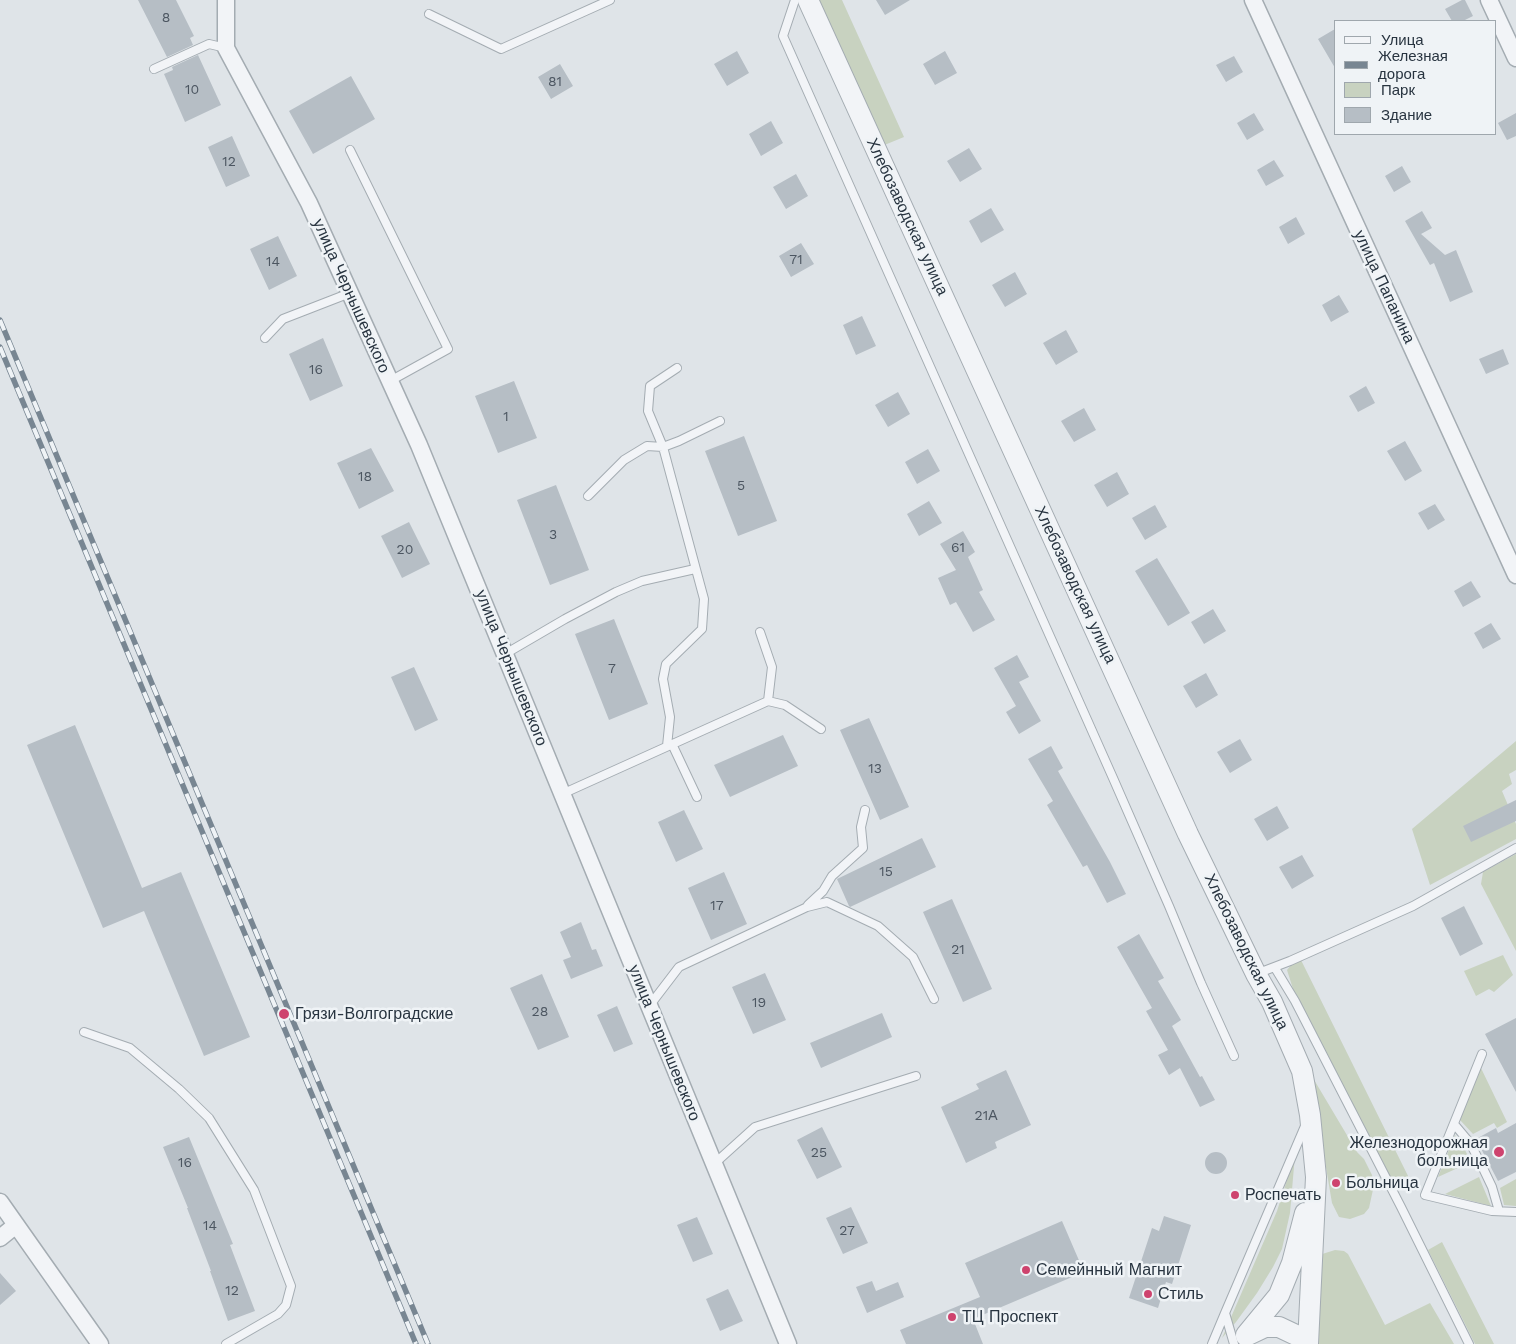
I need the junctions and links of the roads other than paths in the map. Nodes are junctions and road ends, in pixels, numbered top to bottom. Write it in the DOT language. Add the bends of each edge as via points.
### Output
graph roads {
  1 [pos="226,0"];
  2 [pos="610,0"];
  3 [pos="795,0"];
  4 [pos="808,0"];
  5 [pos="1253,0"];
  6 [pos="1489,0"];
  7 [pos="429,14"];
  8 [pos="226,48"];
  9 [pos="1516,58"];
  10 [pos="154,69"];
  11 [pos="350,150"];
  12 [pos="350,293"];
  13 [pos="265,338"];
  14 [pos="677,368"];
  15 [pos="390,381"];
  16 [pos="720,421"];
  17 [pos="663,447"];
  18 [pos="588,496"];
  19 [pos="695,569"];
  20 [pos="1516,575"];
  21 [pos="760,632"];
  22 [pos="505,654"];
  23 [pos="768,701"];
  24 [pos="822,729"];
  25 [pos="670,745"];
  26 [pos="562,794"];
  27 [pos="697,797"];
  28 [pos="864,810"];
  29 [pos="1516,848"];
  30 [pos="807,907"];
  31 [pos="1275,968"];
  32 [pos="1256,974"];
  33 [pos="934,999"];
  34 [pos="649,1007"];
  35 [pos="84,1032"];
  36 [pos="1482,1054"];
  37 [pos="1234,1056"];
  38 [pos="916,1076"];
  39 [pos="1310,1115"];
  40 [pos="1454,1124"];
  41 [pos="714,1164"];
  42 [pos="1316,1177"];
  43 [pos="0,1202"];
  44 [pos="1499,1211"];
  45 [pos="1516,1212"];
  46 [pos="16,1225"];
  47 [pos="0,1238"];
  48 [pos="1225,1313"];
  49 [pos="1239,1341"];
  50 [pos="100,1344"];
  51 [pos="226,1344"];
  52 [pos="788,1344"];
  53 [pos="1212,1344"];
  54 [pos="1304,1344"];
  55 [pos="1308,1344"];
  56 [pos="1469,1344"];
  1 -- 8 [label="street, улица Чернышевского"];
  2 -- 7 [label="lane" via="501,49"];
  3 -- 37 [label="lane" via="783,36"];
  4 -- 32 [label="street, Хлебозаводская улица" via="1184,825"];
  5 -- 20 [label="street, улица Папанина"];
  6 -- 9 [label="street"];
  8 -- 10 [label="lane" via="209,44"];
  8 -- 12 [label="street, улица Чернышевского" via="309,202"];
  11 -- 15 [label="lane" via="448,349"];
  12 -- 13 [label="lane" via="283,319"];
  12 -- 15 [label="street, улица Чернышевского"];
  14 -- 17 [label="lane" via="650,386 648,411"];
  15 -- 22 [label="street, улица Чернышевского" via="420,445"];
  16 -- 17 [label="lane"];
  17 -- 18 [label="lane" via="647,446 624,460"];
  17 -- 19 [label="lane"];
  19 -- 22 [label="lane" via="642,581 616,592"];
  19 -- 25 [label="lane" via="704,600 702,629 666,664 663,679 670,717"];
  21 -- 23 [label="lane" via="772,667"];
  22 -- 26 [label="street, улица Чернышевского"];
  23 -- 24 [label="lane" via="784,705"];
  23 -- 25 [label="lane"];
  25 -- 26 [label="lane"];
  25 -- 27 [label="lane"];
  26 -- 34 [label="street, улица Чернышевского"];
  28 -- 30 [label="lane" via="861,827 863,848 832,876"];
  29 -- 31 [label="lane" via="1413,906"];
  30 -- 33 [label="lane" via="827,902 878,926 913,957"];
  30 -- 34 [label="lane" via="679,967"];
  31 -- 32 [label="lane"];
  31 -- 56 [label="lane" via="1295,1001"];
  32 -- 39 [label="street, Хлебозаводская улица" via="1302,1071"];
  34 -- 41 [label="street, улица Чернышевского"];
  35 -- 51 [label="lane" via="130,1048 179,1089 209,1118 254,1190 291,1286 286,1305 278,1314"];
  36 -- 40 [label="lane"];
  38 -- 41 [label="lane" via="755,1127"];
  39 -- 42 [label="street, Хлебозаводская улица"];
  39 -- 48 [label="lane"];
  40 -- 44 [label="lane" via="1470,1143 1482,1166"];
  40 -- 44 [label="lane" via="1425,1195"];
  41 -- 52 [label="street, улица Чернышевского"];
  42 -- 49 [label="street" via="1292,1263 1279,1294"];
  42 -- 55 [label="street"];
  43 -- 46 [label="street"];
  44 -- 45 [label="lane"];
  46 -- 47 [label="street"];
  46 -- 50 [label="street"];
  48 -- 49 [label="lane"];
  48 -- 53 [label="lane"];
  49 -- 54 [label="street" via="1265,1328 1278,1327 1298,1336"];
}
